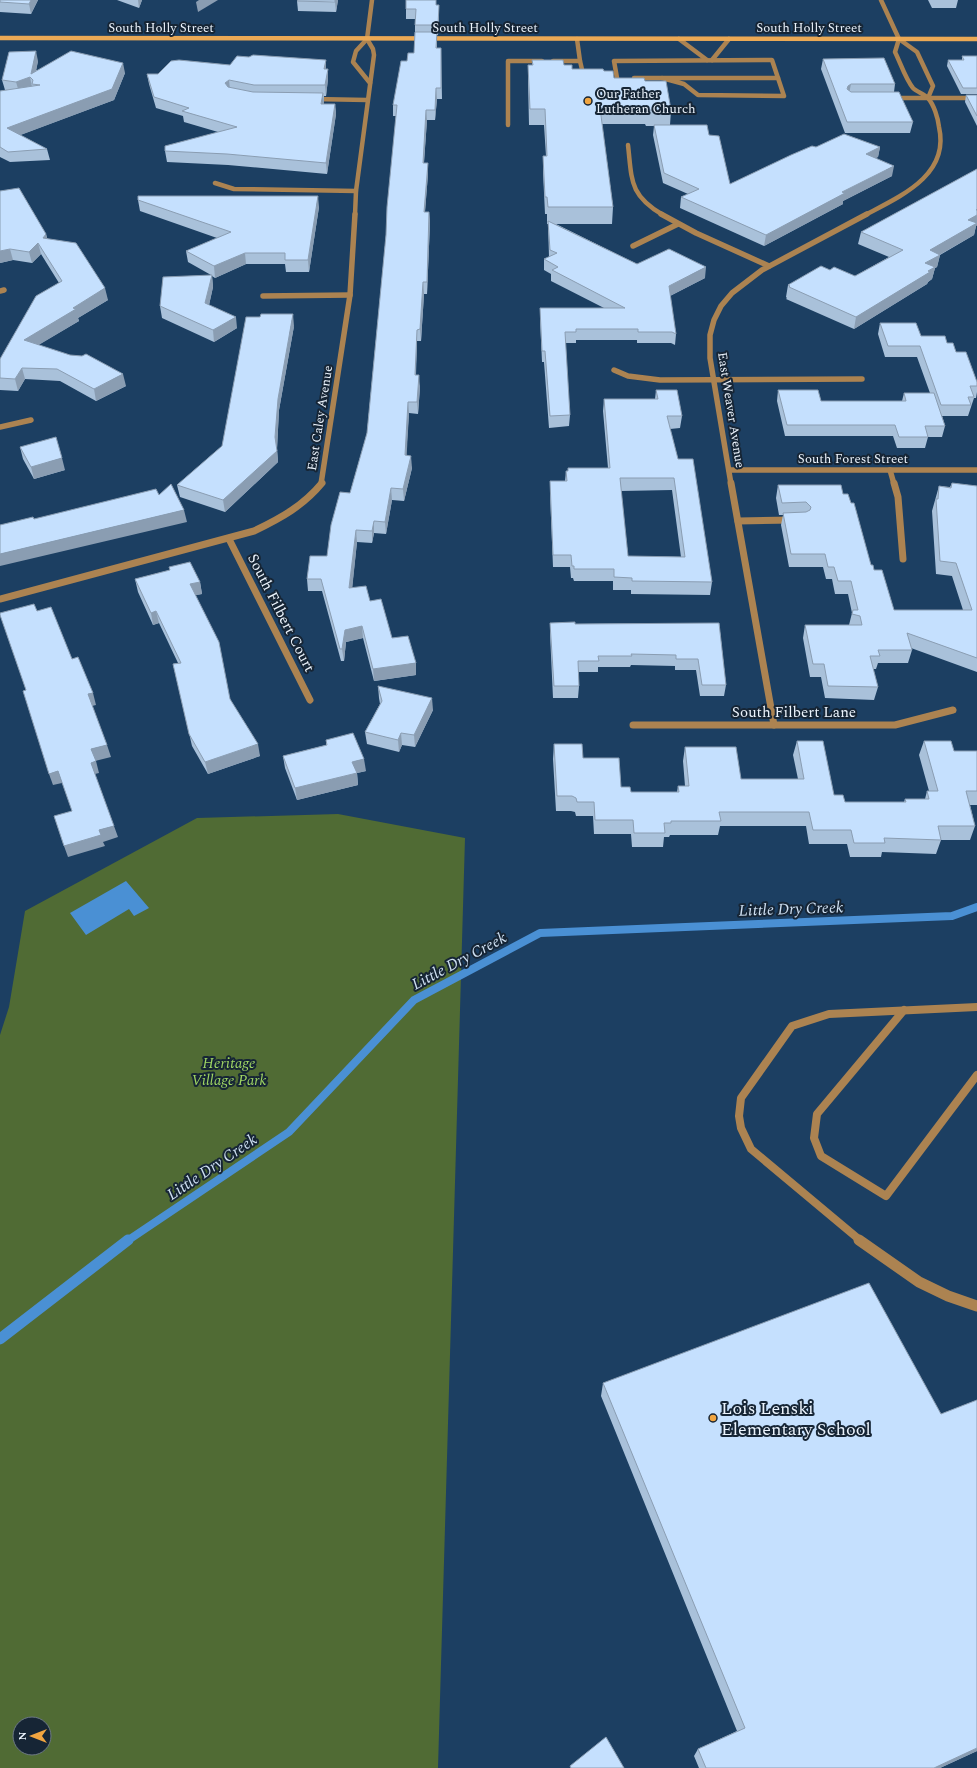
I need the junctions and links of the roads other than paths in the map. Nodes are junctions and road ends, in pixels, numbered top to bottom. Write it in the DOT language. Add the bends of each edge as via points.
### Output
graph roads {
  1 [pos="372,0"];
  2 [pos="881,0"];
  3 [pos="0,38"];
  4 [pos="367,39"];
  5 [pos="577,39"];
  6 [pos="679,39"];
  7 [pos="729,39"];
  8 [pos="899,39"];
  9 [pos="977,40"];
  10 [pos="709,60"];
  11 [pos="580,61"];
  12 [pos="591,78"];
  13 [pos="610,78"];
  14 [pos="617,78"];
  15 [pos="624,78"];
  16 [pos="632,78"];
  17 [pos="662,78"];
  18 [pos="778,78"];
  19 [pos="370,83"];
  20 [pos="889,98"];
  21 [pos="928,98"];
  22 [pos="977,98"];
  23 [pos="311,100"];
  24 [pos="367,100"];
  25 [pos="508,125"];
  26 [pos="628,145"];
  27 [pos="215,183"];
  28 [pos="356,190"];
  29 [pos="678,224"];
  30 [pos="633,246"];
  31 [pos="769,266"];
  32 [pos="350,295"];
  33 [pos="263,296"];
  34 [pos="614,370"];
  35 [pos="862,379"];
  36 [pos="713,380"];
  37 [pos="31,420"];
  38 [pos="0,427"];
  39 [pos="729,470"];
  40 [pos="890,470"];
  41 [pos="977,470"];
  42 [pos="803,520"];
  43 [pos="738,521"];
  44 [pos="229,539"];
  45 [pos="903,559"];
  46 [pos="0,599"];
  47 [pos="310,700"];
  48 [pos="953,710"];
  49 [pos="633,725"];
  50 [pos="774,725"];
  51 [pos="977,1006"];
  52 [pos="904,1010"];
  53 [pos="977,1075"];
  54 [pos="977,1306"];
  1 -- 4 [label="street, East Caley Avenue"];
  2 -- 8 [label="street, East Weaver Avenue"];
  3 -- 4 [label="main road, South Holly Street"];
  4 -- 5 [label="main road, South Holly Street"];
  4 -- 19 [label="street, East Caley Avenue" via="374,55"];
  4 -- 19 [label="street" via="356,51 353,62"];
  5 -- 6 [label="main road, South Holly Street"];
  5 -- 11 [label="street"];
  6 -- 7 [label="main road, South Holly Street"];
  6 -- 10 [label="street"];
  7 -- 8 [label="main road, South Holly Street"];
  7 -- 10 [label="street"];
  8 -- 9 [label="main road, South Holly Street"];
  8 -- 21 [label="street, East Weaver Avenue" via="895,52 913,88"];
  8 -- 21 [label="street, East Weaver Avenue" via="917,52 933,86"];
  10 -- 14 [label="street" via="614,61"];
  10 -- 18 [label="street" via="772,60"];
  11 -- 12 [label="street" via="584,78"];
  11 -- 25 [label="street" via="508,61"];
  13 -- 14 [label="street"];
  14 -- 15 [label="street"];
  16 -- 17 [label="street"];
  17 -- 18 [label="street"];
  17 -- 18 [label="street" via="684,84 698,95 784,96"];
  19 -- 24 [label="street, East Caley Avenue"];
  20 -- 21 [label="street"];
  21 -- 22 [label="street"];
  21 -- 31 [label="street, East Weaver Avenue" via="938,120 942,139 938,157 926,178 906,193"];
  23 -- 24 [label="street"];
  24 -- 28 [label="street, East Caley Avenue"];
  26 -- 29 [label="street" via="636,194 646,206"];
  27 -- 28 [label="street" via="234,189"];
  28 -- 32 [label="street, East Caley Avenue"];
  29 -- 30 [label="street"];
  29 -- 31 [label="street"];
  31 -- 36 [label="street, East Weaver Avenue" via="739,287 720,308 714,319 709,349"];
  32 -- 33 [label="street"];
  32 -- 44 [label="street, East Caley Avenue" via="322,483 301,505 254,531"];
  34 -- 36 [label="street" via="641,378"];
  35 -- 36 [label="street"];
  36 -- 39 [label="street, East Weaver Avenue"];
  37 -- 38 [label="street"];
  39 -- 40 [label="street, South Forest Street"];
  39 -- 43 [label="street, East Weaver Avenue"];
  40 -- 41 [label="street, South Forest Street"];
  40 -- 45 [label="street" via="898,497"];
  42 -- 43 [label="street"];
  43 -- 50 [label="street, East Weaver Avenue"];
  44 -- 46 [label="street, East Caley Avenue"];
  44 -- 47 [label="street, South Filbert Court"];
  48 -- 50 [label="street, South Filbert Lane" via="895,725"];
  49 -- 50 [label="street, South Filbert Lane"];
  51 -- 52 [label="street"];
  52 -- 53 [label="street" via="817,1114 814,1138 821,1156 886,1196"];
  52 -- 54 [label="street" via="829,1014 792,1026 741,1098 738,1116 751,1149 855,1237 919,1282"];
}
